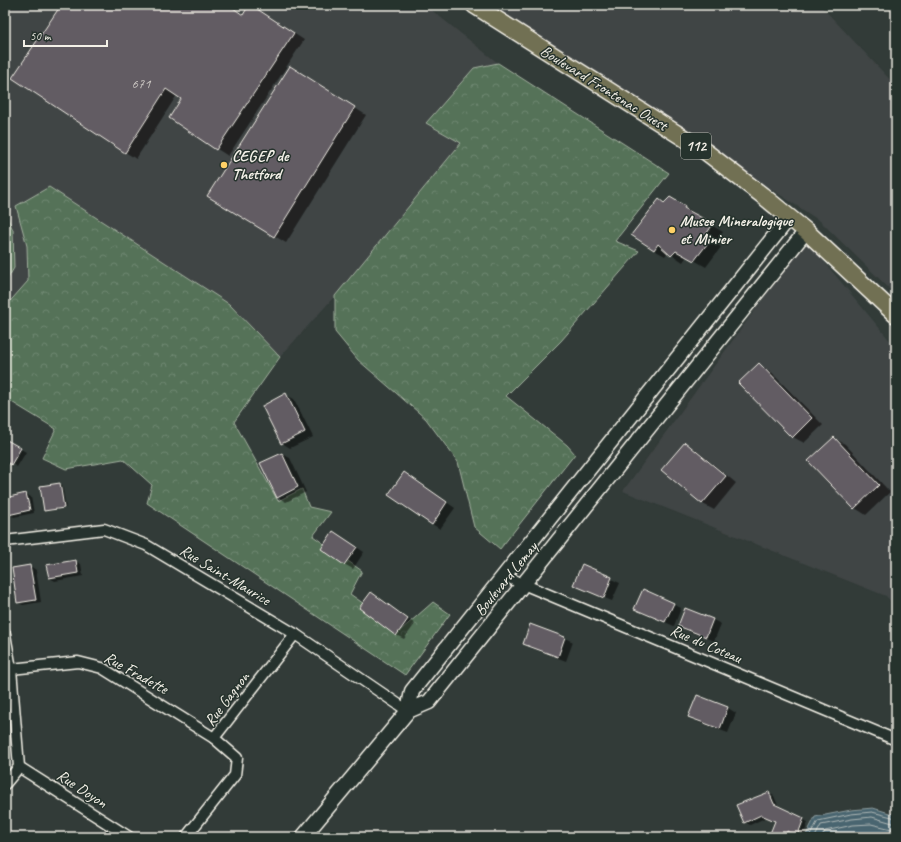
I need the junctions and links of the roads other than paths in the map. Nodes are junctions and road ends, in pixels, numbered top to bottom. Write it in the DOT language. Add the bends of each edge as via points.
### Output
graph roads {
  1 [pos="474,5"];
  2 [pos="789,218"];
  3 [pos="806,231"];
  4 [pos="716,310"];
  5 [pos="896,315"];
  6 [pos="734,321"];
  7 [pos="605,449"];
  8 [pos="623,460"];
  9 [pos="5,542"];
  10 [pos="504,576"];
  11 [pos="523,584"];
  12 [pos="5,634"];
  13 [pos="295,634"];
  14 [pos="11,669"];
  15 [pos="408,711"];
  16 [pos="214,738"];
  17 [pos="896,740"];
  18 [pos="19,767"];
  19 [pos="5,784"];
  20 [pos="129,837"];
  21 [pos="186,837"];
  22 [pos="304,837"];
  1 -- 2 [label="main road, Boulevard Frontenac Ouest / 112" via="706,152"];
  2 -- 3 [label="main road, Boulevard Frontenac Ouest / 112"];
  2 -- 4 [label="street, Boulevard Lemay"];
  3 -- 5 [label="main road, Boulevard Frontenac Ouest / 112"];
  3 -- 6 [label="street, Boulevard Lemay"];
  4 -- 6 [label="street"];
  4 -- 7 [label="street, Boulevard Lemay"];
  6 -- 8 [label="street, Boulevard Lemay"];
  7 -- 8 [label="street"];
  7 -- 10 [label="street, Boulevard Lemay"];
  8 -- 11 [label="street, Boulevard Lemay"];
  9 -- 13 [label="street, Rue Saint-Maurice" via="104,529 146,546"];
  10 -- 11 [label="street, Rue du Coteau"];
  10 -- 15 [label="street, Boulevard Lemay" via="412,691"];
  11 -- 15 [label="street, Boulevard Lemay" via="429,702"];
  11 -- 17 [label="street, Rue du Coteau"];
  12 -- 14 [label="street"];
  13 -- 15 [label="street, Rue Saint-Maurice"];
  13 -- 16 [label="street, Rue Gagnon"];
  14 -- 16 [label="street, Rue Fradette" via="78,662 102,668"];
  14 -- 18 [label="street"];
  15 -- 22 [label="street, Boulevard Lemay"];
  16 -- 21 [label="street, Rue Gagnon" via="237,758 235,775"];
  18 -- 19 [label="street"];
  18 -- 20 [label="street, Rue Doyon"];
}
